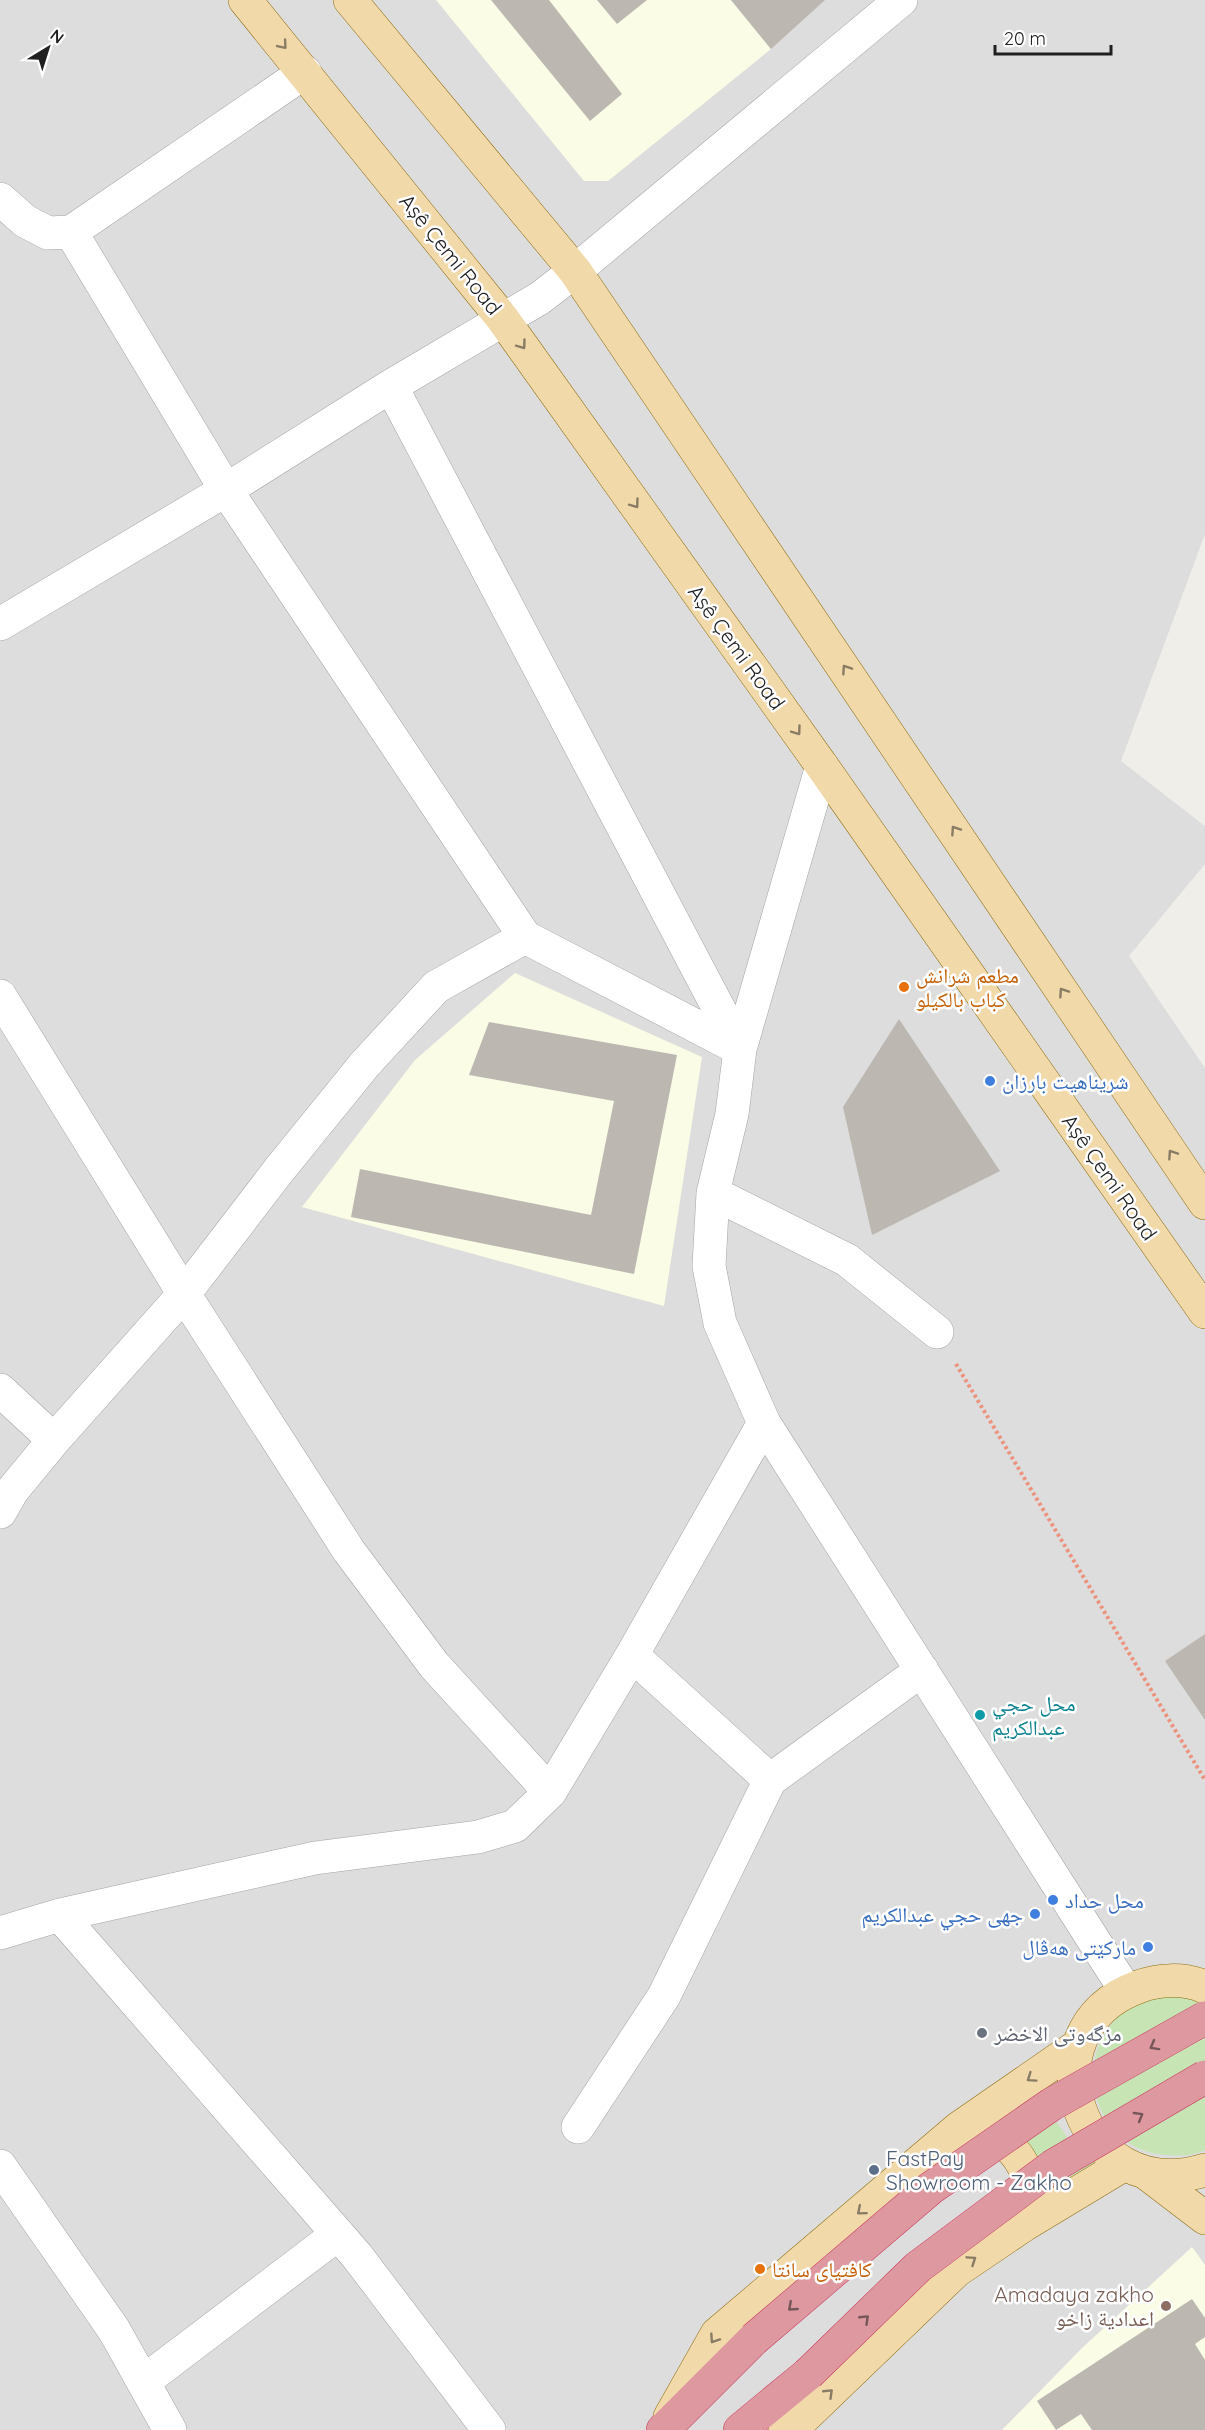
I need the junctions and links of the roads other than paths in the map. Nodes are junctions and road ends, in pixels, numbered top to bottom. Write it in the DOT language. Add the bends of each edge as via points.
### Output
graph roads {
  1 [pos="245,0"];
  2 [pos="350,0"];
  3 [pos="901,0"];
  4 [pos="305,72"];
  5 [pos="0,199"];
  6 [pos="71,232"];
  7 [pos="575,271"];
  8 [pos="502,318"];
  9 [pos="391,386"];
  10 [pos="226,490"];
  11 [pos="0,624"];
  12 [pos="822,766"];
  13 [pos="525,937"];
  14 [pos="0,996"];
  15 [pos="740,1049"];
  16 [pos="713,1193"];
  17 [pos="1205,1203"];
  18 [pos="184,1294"];
  19 [pos="1205,1312"];
  20 [pos="937,1332"];
  21 [pos="0,1390"];
  22 [pos="764,1423"];
  23 [pos="54,1440"];
  24 [pos="0,1512"];
  25 [pos="632,1655"];
  26 [pos="922,1670"];
  27 [pos="770,1780"];
  28 [pos="550,1792"];
  29 [pos="60,1914"];
  30 [pos="0,1934"];
  31 [pos="1203,1984"];
  32 [pos="1126,1991"];
  33 [pos="1205,2018"];
  34 [pos="1079,2045"];
  35 [pos="1205,2077"];
  36 [pos="578,2127"];
  37 [pos="959,2128"];
  38 [pos="0,2166"];
  39 [pos="1135,2168"];
  40 [pos="1205,2169"];
  41 [pos="1205,2218"];
  42 [pos="1024,2224"];
  43 [pos="338,2234"];
  44 [pos="143,2382"];
  45 [pos="171,2430"];
  46 [pos="489,2430"];
  47 [pos="663,2430"];
  48 [pos="740,2430"];
  49 [pos="784,2430"];
  1 -- 4 [label="main road, Aşê Çemi Road, one-way"];
  2 -- 7 [label="main road"];
  3 -- 7 [label="street"];
  4 -- 6 [label="street"];
  4 -- 8 [label="main road, Aşê Çemi Road"];
  5 -- 6 [label="street" via="25,221 48,233"];
  6 -- 10 [label="street"];
  7 -- 8 [label="street" via="540,298"];
  17 -- 7 [label="main road, one-way"];
  8 -- 9 [label="street"];
  8 -- 12 [label="main road, Aşê Çemi Road, one-way"];
  9 -- 10 [label="street"];
  9 -- 15 [label="street"];
  10 -- 11 [label="street"];
  10 -- 13 [label="street"];
  12 -- 15 [label="street"];
  12 -- 19 [label="main road, Aşê Çemi Road"];
  13 -- 15 [label="street"];
  13 -- 18 [label="street" via="436,987 351,1082"];
  14 -- 18 [label="street"];
  15 -- 16 [label="street" via="732,1113"];
  16 -- 20 [label="street" via="847,1260"];
  16 -- 22 [label="street" via="709,1266 720,1323"];
  18 -- 23 [label="street"];
  18 -- 28 [label="street" via="349,1551 434,1665"];
  21 -- 23 [label="street"];
  22 -- 25 [label="street"];
  22 -- 26 [label="street"];
  23 -- 24 [label="street"];
  25 -- 27 [label="street"];
  25 -- 28 [label="street"];
  26 -- 27 [label="street"];
  26 -- 32 [label="street"];
  27 -- 36 [label="street" via="664,1996"];
  28 -- 29 [label="street" via="515,1826 478,1837 315,1858"];
  29 -- 30 [label="street"];
  29 -- 43 [label="street"];
  31 -- 32 [label="main road" via="1174,1980"];
  32 -- 34 [label="main road" via="1090,2023"];
  33 -- 47 [label="highway, one-way, bridge" via="1052,2104 931,2188 754,2339"];
  34 -- 37 [label="main road, one-way"];
  34 -- 39 [label="main road" via="1074,2092 1081,2114 1106,2151"];
  48 -- 35 [label="highway, one-way, bridge" via="808,2374 918,2267 1053,2166"];
  37 -- 42 [label="main road" via="993,2135 1020,2158 1031,2191"];
  37 -- 47 [label="main road, one-way" via="717,2334"];
  38 -- 44 [label="street" via="114,2330"];
  39 -- 40 [label="main road" via="1169,2176"];
  39 -- 41 [label="main road"];
  39 -- 42 [label="main road"];
  49 -- 42 [label="main road, one-way" via="794,2427 956,2271"];
  43 -- 44 [label="street"];
  43 -- 46 [label="street"];
  44 -- 45 [label="street"];
}
